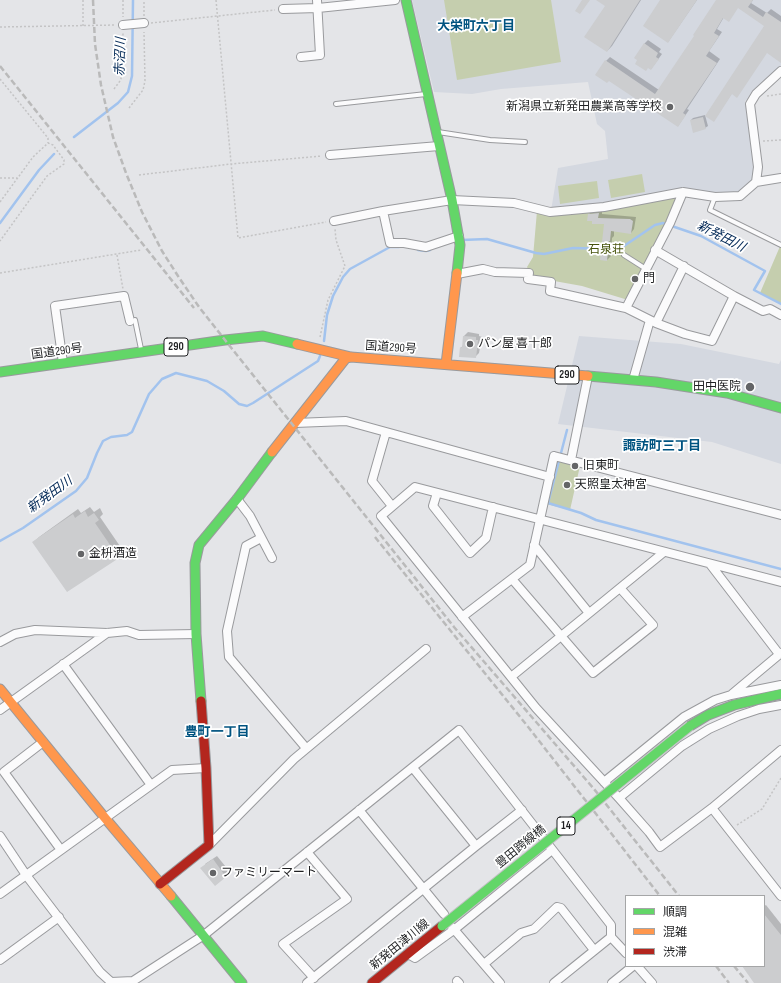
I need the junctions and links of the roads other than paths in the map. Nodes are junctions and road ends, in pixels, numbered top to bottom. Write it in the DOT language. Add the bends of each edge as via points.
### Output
graph roads {
  1 [pos="395,0"];
  2 [pos="406,0"];
  3 [pos="318,4"];
  4 [pos="283,9"];
  5 [pos="144,23"];
  6 [pos="123,25"];
  7 [pos="301,57"];
  8 [pos="781,71"];
  9 [pos="428,94"];
  10 [pos="336,104"];
  11 [pos="436,132"];
  12 [pos="525,142"];
  13 [pos="439,146"];
  14 [pos="330,155"];
  15 [pos="781,178"];
  16 [pos="756,182"];
  17 [pos="683,192"];
  18 [pos="715,196"];
  19 [pos="452,200"];
  20 [pos="384,211"];
  21 [pos="334,221"];
  22 [pos="460,240"];
  23 [pos="781,245"];
  24 [pos="655,250"];
  25 [pos="624,255"];
  26 [pos="684,266"];
  27 [pos="646,269"];
  28 [pos="457,274"];
  29 [pos="734,296"];
  30 [pos="626,308"];
  31 [pos="781,315"];
  32 [pos="133,320"];
  33 [pos="653,321"];
  34 [pos="141,352"];
  35 [pos="350,357"];
  36 [pos="63,363"];
  37 [pos="446,364"];
  38 [pos="0,372"];
  39 [pos="588,376"];
  40 [pos="633,380"];
  41 [pos="781,408"];
  42 [pos="295,422"];
  43 [pos="386,432"];
  44 [pos="571,460"];
  45 [pos="550,477"];
  46 [pos="437,493"];
  47 [pos="237,499"];
  48 [pos="392,506"];
  49 [pos="493,507"];
  50 [pos="781,515"];
  51 [pos="540,519"];
  52 [pos="261,538"];
  53 [pos="534,545"];
  54 [pos="664,552"];
  55 [pos="272,558"];
  56 [pos="710,564"];
  57 [pos="512,579"];
  58 [pos="781,582"];
  59 [pos="620,588"];
  60 [pos="589,613"];
  61 [pos="462,617"];
  62 [pos="107,633"];
  63 [pos="196,634"];
  64 [pos="560,636"];
  65 [pos="0,642"];
  66 [pos="426,649"];
  67 [pos="780,654"];
  68 [pos="63,664"];
  69 [pos="511,677"];
  70 [pos="781,685"];
  71 [pos="0,689"];
  72 [pos="781,694"];
  73 [pos="731,695"];
  74 [pos="11,702"];
  75 [pos="781,705"];
  76 [pos="0,710"];
  77 [pos="43,742"];
  78 [pos="306,748"];
  79 [pos="781,750"];
  80 [pos="206,768"];
  81 [pos="413,768"];
  82 [pos="604,782"];
  83 [pos="151,785"];
  84 [pos="619,798"];
  85 [pos="712,808"];
  86 [pos="359,810"];
  87 [pos="522,810"];
  88 [pos="105,818"];
  89 [pos="0,836"];
  90 [pos="209,845"];
  91 [pos="476,846"];
  92 [pos="61,850"];
  93 [pos="552,850"];
  94 [pos="307,852"];
  95 [pos="26,875"];
  96 [pos="160,884"];
  97 [pos="423,889"];
  98 [pos="0,894"];
  99 [pos="781,896"];
  100 [pos="444,914"];
  101 [pos="59,917"];
  102 [pos="442,926"];
  103 [pos="454,928"];
  104 [pos="204,935"];
  105 [pos="611,937"];
  106 [pos="594,950"];
  107 [pos="625,952"];
  108 [pos="408,954"];
  109 [pos="0,960"];
  110 [pos="484,964"];
  111 [pos="632,967"];
  112 [pos="638,967"];
  113 [pos="310,980"];
  114 [pos="242,983"];
  115 [pos="372,983"];
  116 [pos="500,983"];
  117 [pos="554,983"];
  118 [pos="612,983"];
  119 [pos="652,983"];
  1 -- 3 [label="street"];
  2 -- 9 [label="main road"];
  3 -- 4 [label="street"];
  3 -- 7 [label="street" via="320,55"];
  5 -- 6 [label="street"];
  8 -- 16 [label="street" via="756,94 750,104 758,167"];
  9 -- 10 [label="lane"];
  9 -- 11 [label="main road"];
  11 -- 12 [label="lane"];
  11 -- 13 [label="main road"];
  13 -- 14 [label="street"];
  13 -- 19 [label="main road"];
  15 -- 16 [label="street"];
  16 -- 18 [label="street" via="740,196"];
  17 -- 18 [label="street"];
  17 -- 19 [label="street" via="604,208 550,212 514,203"];
  17 -- 24 [label="street"];
  18 -- 23 [label="lane" via="710,210"];
  19 -- 20 [label="street"];
  19 -- 22 [label="main road"];
  20 -- 21 [label="street"];
  20 -- 22 [label="street" via="390,243 426,247"];
  22 -- 28 [label="main road"];
  24 -- 26 [label="street"];
  24 -- 27 [label="street"];
  25 -- 27 [label="lane"];
  26 -- 29 [label="street"];
  26 -- 33 [label="street"];
  27 -- 30 [label="street"];
  28 -- 30 [label="street" via="483,269 529,273 528,279 551,282 550,291"];
  28 -- 37 [label="main road"];
  29 -- 31 [label="street" via="763,311 770,309"];
  29 -- 33 [label="street" via="712,341 685,334"];
  30 -- 33 [label="street"];
  32 -- 34 [label="lane"];
  32 -- 36 [label="street" via="124,296 55,306"];
  33 -- 40 [label="street"];
  34 -- 35 [label="main road, 国道290号 / 290" via="263,336"];
  34 -- 36 [label="main road, 国道290号 / 290"];
  35 -- 37 [label="main road, 国道290号 / 290"];
  35 -- 42 [label="main road" via="346,358"];
  36 -- 38 [label="main road, 国道290号 / 290"];
  37 -- 39 [label="main road, 国道290号 / 290"];
  39 -- 40 [label="main road, 国道290号 / 290"];
  39 -- 44 [label="street"];
  40 -- 41 [label="main road, 国道290号 / 290" via="727,392"];
  42 -- 43 [label="street" via="346,421"];
  42 -- 47 [label="main road"];
  43 -- 45 [label="street"];
  43 -- 48 [label="street" via="372,481"];
  44 -- 45 [label="street" via="554,456"];
  44 -- 50 [label="street"];
  45 -- 51 [label="street"];
  46 -- 48 [label="street" via="414,487"];
  46 -- 49 [label="street"];
  46 -- 49 [label="street" via="432,506 470,553 486,538"];
  47 -- 52 [label="street" via="250,516"];
  47 -- 63 [label="main road" via="199,545 195,563"];
  48 -- 61 [label="street" via="381,516"];
  49 -- 51 [label="street"];
  51 -- 53 [label="street"];
  51 -- 54 [label="street"];
  52 -- 55 [label="street"];
  52 -- 78 [label="street" via="246,546 227,630 229,657"];
  53 -- 57 [label="street" via="530,565"];
  53 -- 60 [label="street"];
  54 -- 56 [label="street"];
  54 -- 59 [label="street"];
  56 -- 58 [label="street"];
  56 -- 67 [label="street"];
  57 -- 61 [label="street"];
  57 -- 64 [label="street"];
  59 -- 60 [label="street"];
  59 -- 64 [label="street" via="653,625 593,673"];
  60 -- 64 [label="street"];
  61 -- 69 [label="street"];
  62 -- 63 [label="street" via="127,631 139,635"];
  62 -- 65 [label="street" via="35,630 14,634"];
  62 -- 68 [label="street"];
  63 -- 80 [label="main road"];
  64 -- 69 [label="street"];
  66 -- 78 [label="street"];
  67 -- 73 [label="street"];
  68 -- 74 [label="street"];
  68 -- 83 [label="street"];
  69 -- 82 [label="street"];
  70 -- 73 [label="street"];
  71 -- 74 [label="main road"];
  72 -- 102 [label="main road, 豊田跨線橋 / 14, bridge" via="734,705 708,715 690,726"];
  73 -- 82 [label="street" via="715,700 684,717"];
  74 -- 76 [label="street"];
  74 -- 77 [label="main road"];
  75 -- 84 [label="street" via="759,709 709,729 682,746"];
  77 -- 88 [label="main road"];
  77 -- 92 [label="street" via="4,772"];
  78 -- 90 [label="street"];
  79 -- 85 [label="street"];
  80 -- 83 [label="street" via="172,770"];
  80 -- 90 [label="main road"];
  81 -- 86 [label="street"];
  81 -- 87 [label="street" via="459,730"];
  81 -- 91 [label="street"];
  82 -- 84 [label="street"];
  83 -- 88 [label="street"];
  84 -- 85 [label="street" via="660,848"];
  85 -- 99 [label="street"];
  86 -- 94 [label="street"];
  86 -- 97 [label="street"];
  87 -- 91 [label="street"];
  87 -- 93 [label="street"];
  88 -- 92 [label="street"];
  88 -- 96 [label="main road"];
  89 -- 95 [label="street"];
  90 -- 96 [label="main road"];
  91 -- 97 [label="street"];
  92 -- 95 [label="street"];
  93 -- 103 [label="street"];
  93 -- 105 [label="street" via="611,925"];
  94 -- 104 [label="street"];
  94 -- 113 [label="street" via="347,899 283,944"];
  95 -- 98 [label="street"];
  95 -- 101 [label="street"];
  96 -- 104 [label="main road"];
  97 -- 100 [label="street"];
  97 -- 113 [label="street"];
  101 -- 104 [label="street" via="91,962 111,982 133,980"];
  101 -- 109 [label="street"];
  102 -- 108 [label="main road, 新発田津川線 / 14"];
  103 -- 108 [label="street" via="416,958"];
  103 -- 110 [label="street"];
  104 -- 114 [label="main road"];
  105 -- 106 [label="street"];
  105 -- 107 [label="street"];
  106 -- 110 [label="street" via="558,907 534,929 521,933"];
  106 -- 117 [label="street"];
  108 -- 115 [label="main road, 新発田津川線 / 14"];
  110 -- 116 [label="street"];
  111 -- 118 [label="street"];
  112 -- 119 [label="street"];
}
